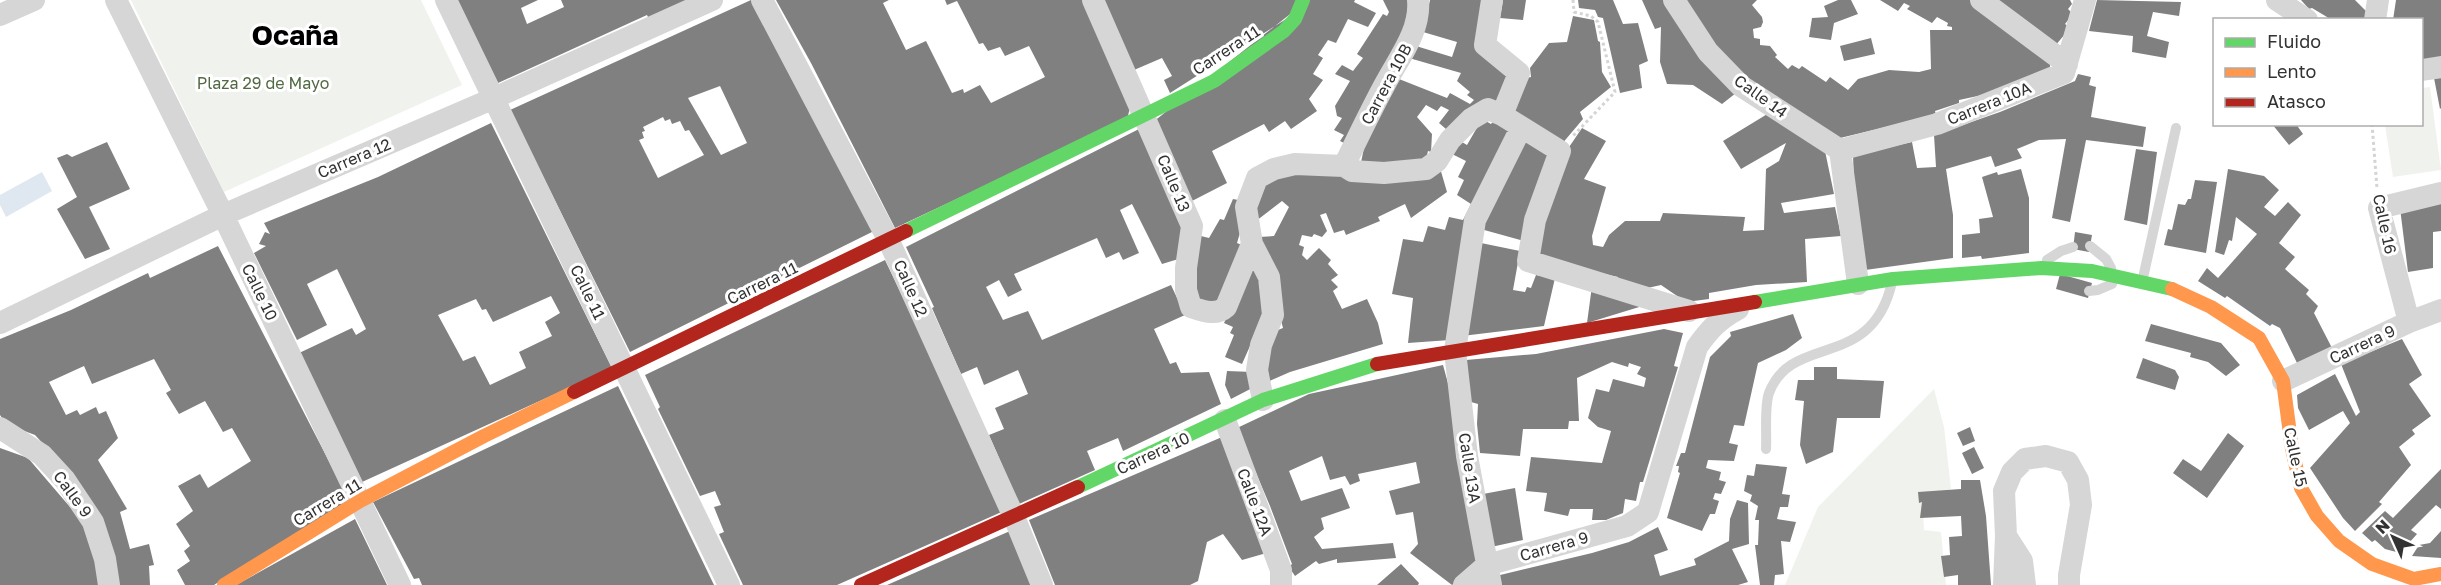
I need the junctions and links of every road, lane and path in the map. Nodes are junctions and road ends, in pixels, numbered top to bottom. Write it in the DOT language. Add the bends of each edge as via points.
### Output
graph roads {
  1 [pos="34,0"];
  2 [pos="117,0"];
  3 [pos="446,0"];
  4 [pos="711,0"];
  5 [pos="762,0"];
  6 [pos="1093,0"];
  7 [pos="1303,0"];
  8 [pos="1418,0"];
  9 [pos="1491,0"];
  10 [pos="1572,0"];
  11 [pos="1674,0"];
  12 [pos="1981,0"];
  13 [pos="2085,0"];
  14 [pos="2277,0"];
  15 [pos="2378,0"];
  16 [pos="0,15"];
  17 [pos="2304,18"];
  18 [pos="2374,18"];
  19 [pos="2067,64"];
  20 [pos="2441,68"];
  21 [pos="2423,70"];
  22 [pos="492,99"];
  23 [pos="1144,114"];
  24 [pos="1502,115"];
  25 [pos="2372,126"];
  26 [pos="1521,128"];
  27 [pos="2176,128"];
  28 [pos="1840,150"];
  29 [pos="1560,151"];
  30 [pos="1344,166"];
  31 [pos="2441,193"];
  32 [pos="2379,208"];
  33 [pos="223,215"];
  34 [pos="888,239"];
  35 [pos="1252,244"];
  36 [pos="2090,246"];
  37 [pos="2073,247"];
  38 [pos="2039,268"];
  39 [pos="2122,277"];
  40 [pos="1893,279"];
  41 [pos="2058,281"];
  42 [pos="2142,282"];
  43 [pos="1858,284"];
  44 [pos="2090,291"];
  45 [pos="1753,302"];
  46 [pos="2441,310"];
  47 [pos="1694,312"];
  48 [pos="0,322"];
  49 [pos="2409,322"];
  50 [pos="1455,351"];
  51 [pos="625,368"];
  52 [pos="2283,381"];
  53 [pos="1263,400"];
  54 [pos="1225,420"];
  55 [pos="0,428"];
  56 [pos="1766,449"];
  57 [pos="360,501"];
  58 [pos="1014,518"];
  59 [pos="2006,536"];
  60 [pos="2441,573"];
  61 [pos="1489,575"];
  62 [pos="2376,577"];
  63 [pos="2416,582"];
  64 [pos="109,585"];
  65 [pos="224,585"];
  66 [pos="400,585"];
  67 [pos="729,585"];
  68 [pos="861,585"];
  69 [pos="1042,585"];
  70 [pos="1281,585"];
  71 [pos="1464,585"];
  72 [pos="2004,585"];
  73 [pos="2025,585"];
  74 [pos="2069,585"];
  1 -- 16 [label="street"];
  2 -- 33 [label="street, Calle 10"];
  3 -- 22 [label="street, Calle 11"];
  4 -- 22 [label="street, Carrera 12"];
  5 -- 34 [label="street, Calle 12"];
  6 -- 23 [label="street, Calle 13"];
  7 -- 23 [label="street, Carrera 11" via="1295,19 1284,31 1214,81"];
  8 -- 30 [label="street, Carrera 10B" via="1413,33"];
  9 -- 24 [label="street" via="1485,45 1520,73"];
  10 -- 29 [label="path" via="1574,12 1598,22 1615,92"];
  11 -- 28 [label="street, Calle 14" via="1708,52 1741,86"];
  12 -- 19 [label="street"];
  13 -- 19 [label="street"];
  14 -- 17 [label="street"];
  15 -- 18 [label="street"];
  19 -- 28 [label="street, Carrera 10A" via="2064,73 1937,124"];
  20 -- 21 [label="street"];
  22 -- 33 [label="street, Carrera 12"];
  22 -- 51 [label="street, Calle 11"];
  23 -- 34 [label="street, Carrera 11"];
  23 -- 35 [label="street, Calle 13" via="1192,226 1186,268 1191,307 1210,312 1221,312 1226,307"];
  24 -- 26 [label="street"];
  24 -- 30 [label="street" via="1488,109 1471,118 1426,169 1373,172 1352,171"];
  25 -- 32 [label="path, Calle 16"];
  26 -- 29 [label="street"];
  26 -- 50 [label="street" via="1475,220"];
  27 -- 42 [label="lane"];
  28 -- 43 [label="street"];
  29 -- 47 [label="street" via="1535,220 1528,261"];
  30 -- 35 [label="street" via="1295,164 1257,178 1246,207"];
  31 -- 32 [label="street"];
  32 -- 49 [label="street, Calle 16"];
  33 -- 48 [label="street, Carrera 12"];
  33 -- 57 [label="street, Calle 10"];
  34 -- 51 [label="street, Carrera 11"];
  34 -- 58 [label="street, Calle 12"];
  35 -- 53 [label="street" via="1269,277 1273,315 1261,345 1257,370"];
  36 -- 39 [label="lane"];
  37 -- 38 [label="lane"];
  38 -- 39 [label="street, Carrera 10"];
  38 -- 40 [label="street, Carrera 10"];
  38 -- 41 [label="lane"];
  39 -- 42 [label="street, Carrera 10"];
  39 -- 44 [label="lane"];
  40 -- 43 [label="street, Carrera 10"];
  40 -- 56 [label="lane" via="1888,301 1876,321 1859,337 1800,360 1778,375 1768,396"];
  42 -- 52 [label="street, Carrera 10" via="2173,289 2211,307 2259,338"];
  43 -- 45 [label="street, Carrera 10"];
  45 -- 47 [label="street, Carrera 10"];
  45 -- 61 [label="street, Carrera 9" via="1710,328 1697,347 1648,512 1627,526"];
  46 -- 49 [label="street, Carrera 9"];
  47 -- 50 [label="street, Carrera 10"];
  49 -- 52 [label="street, Carrera 9"];
  50 -- 53 [label="street, Carrera 10" via="1366,366"];
  50 -- 61 [label="street, Calle 13A" via="1467,456"];
  51 -- 57 [label="street, Carrera 11"];
  51 -- 67 [label="street, Calle 11"];
  52 -- 62 [label="street, Calle 15" via="2301,488 2317,516 2339,541 2372,564"];
  53 -- 54 [label="street, Carrera 10"];
  54 -- 58 [label="street, Carrera 10"];
  54 -- 70 [label="street, Calle 12A" via="1281,570"];
  55 -- 64 [label="street, Calle 9" via="42,455 65,480 93,522"];
  57 -- 65 [label="street, Carrera 11"];
  57 -- 66 [label="street, Calle 10"];
  58 -- 68 [label="street, Carrera 10"];
  58 -- 69 [label="street, Calle 12"];
  59 -- 72 [label="street"];
  59 -- 73 [label="street" via="2022,561"];
  59 -- 74 [label="street" via="2004,490 2012,472 2025,459 2046,456 2068,462 2078,480 2081,505"];
  60 -- 63 [label="street"];
  61 -- 71 [label="street, Carrera 9"];
  62 -- 63 [label="street, Calle 15"];
}
